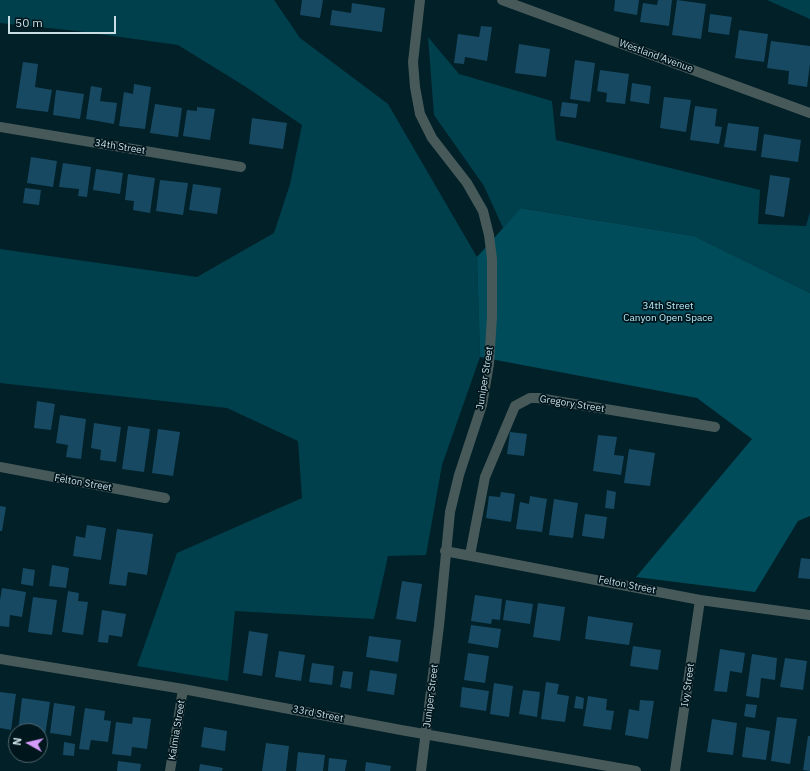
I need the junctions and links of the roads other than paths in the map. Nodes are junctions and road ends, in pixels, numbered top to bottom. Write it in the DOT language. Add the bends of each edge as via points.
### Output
graph roads {
  1 [pos="420,0"];
  2 [pos="502,0"];
  3 [pos="810,113"];
  4 [pos="0,127"];
  5 [pos="241,167"];
  6 [pos="715,428"];
  7 [pos="0,467"];
  8 [pos="165,498"];
  9 [pos="445,551"];
  10 [pos="470,556"];
  11 [pos="700,600"];
  12 [pos="810,615"];
  13 [pos="0,659"];
  14 [pos="184,689"];
  15 [pos="426,734"];
  16 [pos="170,771"];
  17 [pos="421,771"];
  18 [pos="636,771"];
  19 [pos="675,771"];
  1 -- 9 [label="street, Juniper Street" via="413,62 420,114 432,138 467,183 483,211 490,235 492,259 489,364 482,405 450,512"];
  2 -- 3 [label="street, Westland Avenue"];
  4 -- 5 [label="street, 34th Street"];
  6 -- 10 [label="street, Gregory Street" via="530,398 515,406 485,477"];
  7 -- 8 [label="street, Felton Street"];
  9 -- 10 [label="street, Felton Street"];
  9 -- 15 [label="street, Juniper Street"];
  10 -- 11 [label="street, Felton Street"];
  11 -- 12 [label="street, Felton Street"];
  11 -- 19 [label="street, Ivy Street"];
  13 -- 14 [label="street, 33rd Street"];
  14 -- 15 [label="street, 33rd Street"];
  14 -- 16 [label="street, Kalmia Street"];
  15 -- 17 [label="street, Juniper Street"];
  15 -- 18 [label="street, 33rd Street"];
}
